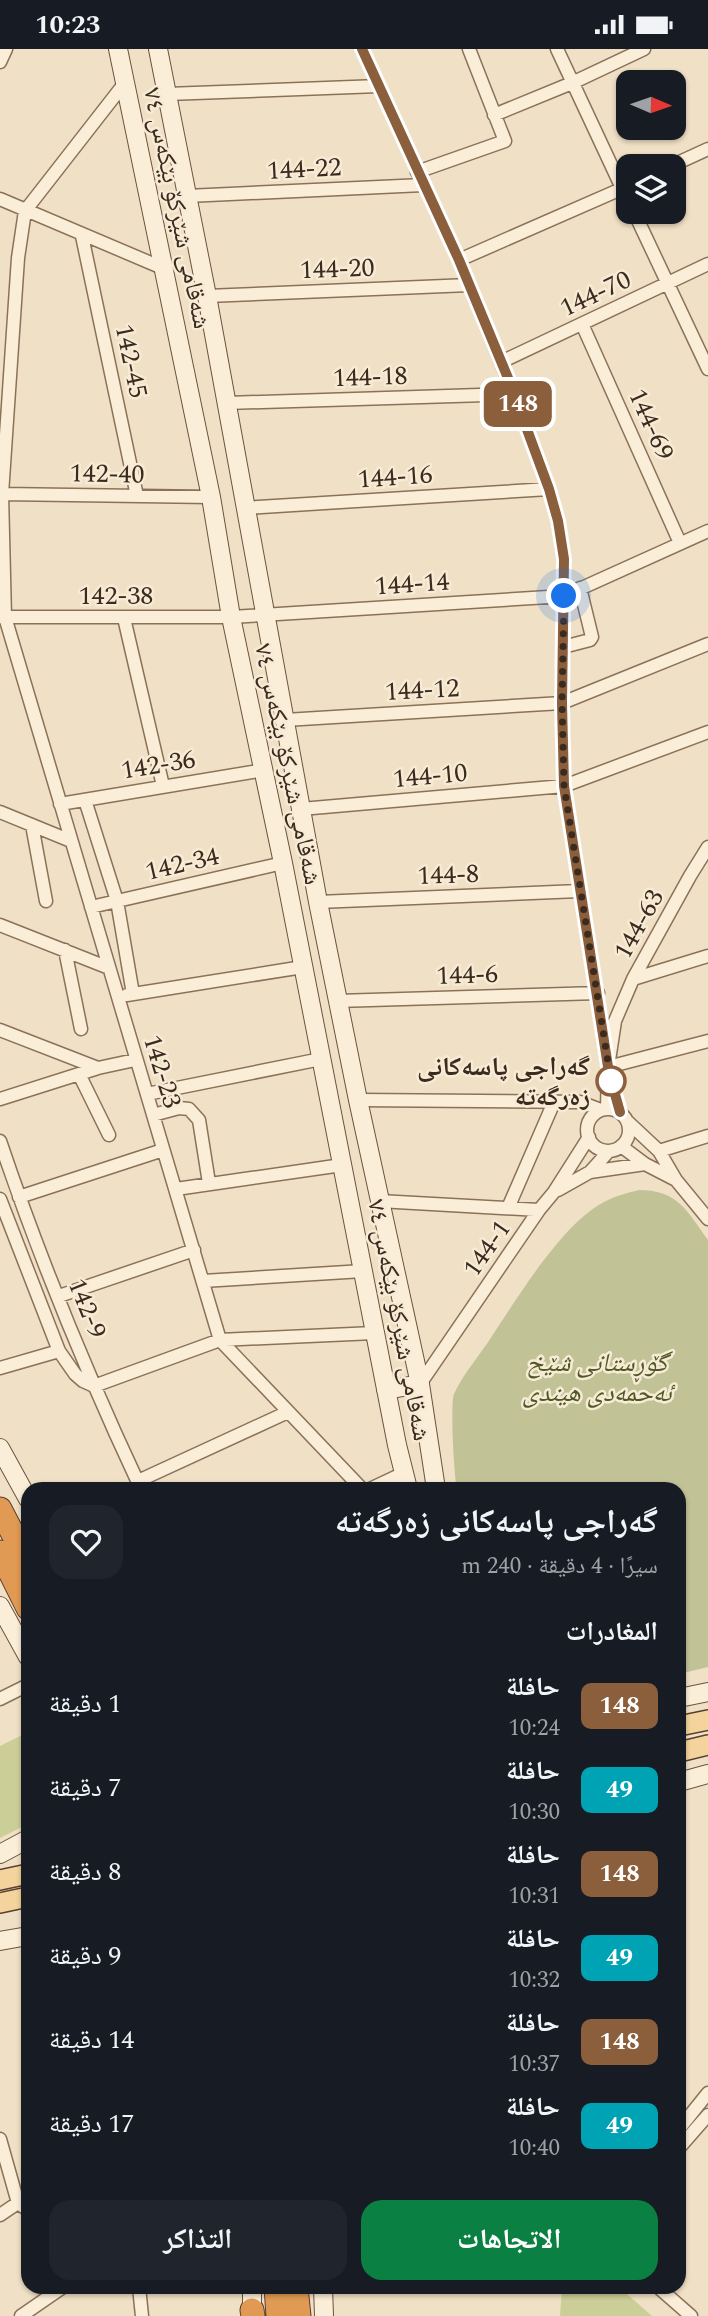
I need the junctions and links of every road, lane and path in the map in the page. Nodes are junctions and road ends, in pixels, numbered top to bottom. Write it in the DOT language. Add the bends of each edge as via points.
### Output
graph roads {
  1 [pos="6,49"];
  2 [pos="118,49"];
  3 [pos="158,49"];
  4 [pos="362,49"];
  5 [pos="469,49"];
  6 [pos="556,49"];
  7 [pos="644,49"];
  8 [pos="0,62"];
  9 [pos="572,83"];
  10 [pos="124,84"];
  11 [pos="379,86"];
  12 [pos="167,94"];
  13 [pos="494,115"];
  14 [pos="708,149"];
  15 [pos="686,159"];
  16 [pos="417,172"];
  17 [pos="616,172"];
  18 [pos="423,185"];
  19 [pos="187,196"];
  20 [pos="616,196"];
  21 [pos="0,199"];
  22 [pos="25,211"];
  23 [pos="640,224"];
  24 [pos="82,236"];
  25 [pos="459,260"];
  26 [pos="708,264"];
  27 [pos="165,269"];
  28 [pos="667,283"];
  29 [pos="469,285"];
  30 [pos="207,296"];
  31 [pos="582,324"];
  32 [pos="501,362"];
  33 [pos="708,369"];
  34 [pos="514,394"];
  35 [pos="227,403"];
  36 [pos="549,489"];
  37 [pos="2,494"];
  38 [pos="137,496"];
  39 [pos="211,497"];
  40 [pos="244,508"];
  41 [pos="708,531"];
  42 [pos="680,543"];
  43 [pos="580,588"];
  44 [pos="564,596"];
  45 [pos="264,615"];
  46 [pos="2,617"];
  47 [pos="231,617"];
  48 [pos="124,618"];
  49 [pos="708,644"];
  50 [pos="563,647"];
  51 [pos="562,703"];
  52 [pos="285,720"];
  53 [pos="708,732"];
  54 [pos="264,770"];
  55 [pos="163,786"];
  56 [pos="564,786"];
  57 [pos="85,800"];
  58 [pos="60,804"];
  59 [pos="301,809"];
  60 [pos="0,812"];
  61 [pos="32,825"];
  62 [pos="71,841"];
  63 [pos="708,847"];
  64 [pos="283,863"];
  65 [pos="708,869"];
  66 [pos="690,876"];
  67 [pos="579,891"];
  68 [pos="46,901"];
  69 [pos="117,901"];
  70 [pos="318,902"];
  71 [pos="90,907"];
  72 [pos="0,925"];
  73 [pos="65,950"];
  74 [pos="708,956"];
  75 [pos="303,967"];
  76 [pos="109,968"];
  77 [pos="633,979"];
  78 [pos="598,993"];
  79 [pos="133,994"];
  80 [pos="118,997"];
  81 [pos="337,1001"];
  82 [pos="81,1029"];
  83 [pos="0,1030"];
  84 [pos="708,1041"];
  85 [pos="321,1059"];
  86 [pos="135,1060"];
  87 [pos="98,1068"];
  88 [pos="608,1070"];
  89 [pos="79,1074"];
  90 [pos="147,1094"];
  91 [pos="0,1099"];
  92 [pos="358,1100"];
  93 [pos="554,1102"];
  94 [pos="614,1113"];
  95 [pos="153,1115"];
  96 [pos="109,1135"];
  97 [pos="708,1136"];
  98 [pos="589,1137"];
  99 [pos="0,1141"];
  100 [pos="615,1148"];
  101 [pos="163,1150"];
  102 [pos="659,1151"];
  103 [pos="645,1164"];
  104 [pos="342,1165"];
  105 [pos="590,1172"];
  106 [pos="676,1180"];
  107 [pos="209,1183"];
  108 [pos="176,1189"];
  109 [pos="554,1192"];
  110 [pos="19,1197"];
  111 [pos="0,1199"];
  112 [pos="379,1201"];
  113 [pos="508,1208"];
  114 [pos="539,1210"];
  115 [pos="708,1219"];
  116 [pos="194,1250"];
  117 [pos="363,1272"];
  118 [pos="204,1281"];
  119 [pos="59,1296"];
  120 [pos="374,1333"];
  121 [pos="220,1340"];
  122 [pos="59,1351"];
  123 [pos="0,1368"];
  124 [pos="420,1384"];
  125 [pos="94,1386"];
  126 [pos="386,1390"];
  127 [pos="288,1412"];
  128 [pos="427,1437"];
  129 [pos="397,1445"];
  130 [pos="0,1448"];
  131 [pos="406,1481"];
  132 [pos="139,1482"];
  133 [pos="146,1482"];
  134 [pos="355,1482"];
  135 [pos="435,1482"];
  136 [pos="21,1486"];
  137 [pos="0,1510"];
  138 [pos="7,1546"];
  139 [pos="21,1557"];
  140 [pos="21,1587"];
  141 [pos="0,1606"];
  142 [pos="21,1644"];
  143 [pos="21,1688"];
  144 [pos="708,1692"];
  145 [pos="686,1697"];
  146 [pos="0,1699"];
  147 [pos="708,1720"];
  148 [pos="686,1725"];
  149 [pos="708,1745"];
  150 [pos="686,1750"];
  151 [pos="708,1774"];
  152 [pos="686,1780"];
  153 [pos="21,1843"];
  154 [pos="21,1854"];
  155 [pos="0,1856"];
  156 [pos="21,1876"];
  157 [pos="0,1880"];
  158 [pos="21,1898"];
  159 [pos="0,1903"];
  160 [pos="21,1937"];
  161 [pos="0,1941"];
  162 [pos="708,2094"];
  163 [pos="708,2115"];
  164 [pos="686,2121"];
  165 [pos="0,2139"];
  166 [pos="686,2140"];
  167 [pos="21,2193"];
  168 [pos="21,2205"];
  169 [pos="0,2215"];
  170 [pos="53,2294"];
  171 [pos="140,2294"];
  172 [pos="276,2294"];
  173 [pos="297,2294"];
  174 [pos="323,2294"];
  175 [pos="666,2294"];
  176 [pos="21,2316"];
  177 [pos="142,2316"];
  178 [pos="278,2316"];
  179 [pos="299,2316"];
  180 [pos="324,2316"];
  181 [pos="691,2316"];
  1 -- 8 [label="street"];
  2 -- 10 [label="street, شەقامی شێرکۆ بێکەس ٧٤"];
  3 -- 12 [label="street, شەقامی شێرکۆ بێکەس ٧٤"];
  4 -- 11 [label="street"];
  5 -- 13 [label="street"];
  6 -- 9 [label="street"];
  7 -- 9 [label="street"];
  9 -- 13 [label="street"];
  9 -- 17 [label="street"];
  10 -- 22 [label="street"];
  10 -- 27 [label="street, شەقامی شێرکۆ بێکەس ٧٤"];
  11 -- 12 [label="street"];
  11 -- 16 [label="street"];
  12 -- 19 [label="street, شەقامی شێرکۆ بێکەس ٧٤"];
  13 -- 16 [label="street" via="505,141"];
  14 -- 15 [label="street"];
  16 -- 18 [label="street"];
  18 -- 19 [label="street, 144-22"];
  18 -- 25 [label="street"];
  19 -- 30 [label="street, شەقامی شێرکۆ بێکەس ٧٤"];
  20 -- 25 [label="street"];
  21 -- 22 [label="street"];
  22 -- 24 [label="street"];
  22 -- 37 [label="street, 142-23"];
  23 -- 28 [label="street"];
  24 -- 27 [label="street"];
  24 -- 38 [label="street, 142-45"];
  25 -- 29 [label="street"];
  26 -- 28 [label="street, 144-70"];
  27 -- 39 [label="street, شەقامی شێرکۆ بێکەس ٧٤"];
  28 -- 31 [label="street, 144-70"];
  28 -- 33 [label="street"];
  29 -- 30 [label="street, 144-20"];
  29 -- 32 [label="street"];
  30 -- 35 [label="street, شەقامی شێرکۆ بێکەس ٧٤"];
  31 -- 32 [label="street, 144-70"];
  31 -- 42 [label="street, 144-69"];
  32 -- 34 [label="street"];
  34 -- 35 [label="street, 144-18"];
  34 -- 36 [label="street"];
  35 -- 40 [label="street, شەقامی شێرکۆ بێکەس ٧٤"];
  36 -- 40 [label="street, 144-16"];
  36 -- 44 [label="street" via="564,559"];
  37 -- 38 [label="street, 142-40"];
  37 -- 46 [label="street, 142-23"];
  38 -- 39 [label="street, 142-40"];
  39 -- 47 [label="street, شەقامی شێرکۆ بێکەس ٧٤"];
  40 -- 45 [label="street, شەقامی شێرکۆ بێکەس ٧٤"];
  41 -- 42 [label="street"];
  42 -- 43 [label="street"];
  43 -- 44 [label="street"];
  43 -- 50 [label="street" via="592,637"];
  44 -- 45 [label="street, 144-14"];
  44 -- 50 [label="street"];
  45 -- 47 [label="street, 144-14"];
  45 -- 52 [label="street, شەقامی شێرکۆ بێکەس ٧٤"];
  46 -- 48 [label="street, 142-38"];
  46 -- 58 [label="street, 142-23"];
  47 -- 48 [label="street, 142-38"];
  47 -- 54 [label="street, شەقامی شێرکۆ بێکەس ٧٤"];
  48 -- 55 [label="street"];
  49 -- 51 [label="street, 144-12"];
  50 -- 51 [label="street"];
  51 -- 52 [label="street, 144-12"];
  51 -- 56 [label="street"];
  52 -- 59 [label="street, شەقامی شێرکۆ بێکەس ٧٤"];
  53 -- 56 [label="street, 144-10"];
  54 -- 55 [label="street, 142-36"];
  54 -- 64 [label="street, شەقامی شێرکۆ بێکەس ٧٤"];
  55 -- 57 [label="street, 142-36"];
  56 -- 59 [label="street, 144-10"];
  56 -- 67 [label="street"];
  57 -- 58 [label="street, 142-36"];
  57 -- 69 [label="street"];
  58 -- 62 [label="street, 142-23"];
  59 -- 70 [label="street, شەقامی شێرکۆ بێکەس ٧٤"];
  60 -- 61 [label="street"];
  61 -- 62 [label="street"];
  61 -- 68 [label="street"];
  62 -- 71 [label="street, 142-23"];
  63 -- 66 [label="street, 144-63"];
  64 -- 69 [label="street, 142-34"];
  64 -- 75 [label="street, شەقامی شێرکۆ بێکەس ٧٤"];
  65 -- 66 [label="street"];
  66 -- 77 [label="street, 144-63"];
  67 -- 70 [label="street, 144-8"];
  67 -- 78 [label="street"];
  69 -- 71 [label="street, 142-34"];
  69 -- 79 [label="street"];
  70 -- 81 [label="street, شەقامی شێرکۆ بێکەس ٧٤"];
  71 -- 76 [label="street, 142-23"];
  72 -- 73 [label="street"];
  73 -- 76 [label="street"];
  73 -- 82 [label="street"];
  74 -- 77 [label="street"];
  75 -- 79 [label="street"];
  75 -- 85 [label="street, شەقامی شێرکۆ بێکەس ٧٤"];
  76 -- 80 [label="street, 142-23"];
  77 -- 88 [label="street, 144-63" via="615,1021"];
  78 -- 81 [label="street, 144-6"];
  78 -- 88 [label="street"];
  79 -- 80 [label="street"];
  80 -- 86 [label="street, 142-23"];
  81 -- 92 [label="street, شەقامی شێرکۆ بێکەس ٧٤"];
  83 -- 87 [label="street"];
  84 -- 88 [label="street"];
  85 -- 90 [label="street"];
  85 -- 104 [label="street, شەقامی شێرکۆ بێکەس ٧٤"];
  86 -- 87 [label="street"];
  86 -- 90 [label="street, 142-23"];
  87 -- 89 [label="street"];
  88 -- 94 [label="street"];
  89 -- 91 [label="street"];
  89 -- 96 [label="street"];
  90 -- 95 [label="street, 142-23"];
  92 -- 93 [label="street"];
  92 -- 112 [label="street, شەقامی شێرکۆ بێکەس ٧٤"];
  93 -- 94 [label="street" via="580,1102"];
  93 -- 113 [label="street"];
  94 -- 98 [label="street, 144-1" via="591,1118"];
  94 -- 100 [label="street" via="628,1135"];
  94 -- 102 [label="street"];
  95 -- 101 [label="street, 142-23"];
  95 -- 107 [label="street" via="189,1109 199,1120"];
  97 -- 102 [label="street"];
  98 -- 100 [label="street" via="597,1147"];
  98 -- 109 [label="street, 144-1"];
  99 -- 110 [label="street, 142-9"];
  100 -- 103 [label="street"];
  100 -- 105 [label="street"];
  101 -- 108 [label="street, 142-23"];
  101 -- 110 [label="street"];
  102 -- 106 [label="street"];
  103 -- 105 [label="street"];
  103 -- 106 [label="street"];
  104 -- 107 [label="street"];
  104 -- 117 [label="street, شەقامی شێرکۆ بێکەس ٧٤"];
  105 -- 109 [label="street"];
  106 -- 115 [label="street"];
  107 -- 108 [label="street"];
  108 -- 116 [label="street, 142-23"];
  109 -- 114 [label="street, 144-1"];
  110 -- 119 [label="street, 142-9"];
  111 -- 122 [label="street"];
  112 -- 113 [label="street"];
  112 -- 124 [label="street, شەقامی شێرکۆ بێکەس ٧٤"];
  113 -- 114 [label="street"];
  114 -- 124 [label="street, 144-1"];
  116 -- 118 [label="street, 142-23"];
  116 -- 119 [label="street"];
  117 -- 118 [label="street"];
  117 -- 120 [label="street, شەقامی شێرکۆ بێکەس ٧٤"];
  118 -- 121 [label="street, 142-23"];
  119 -- 125 [label="street, 142-9"];
  120 -- 121 [label="street"];
  120 -- 126 [label="street, شەقامی شێرکۆ بێکەس ٧٤"];
  121 -- 125 [label="street"];
  121 -- 127 [label="street, 142-23"];
  122 -- 123 [label="street"];
  122 -- 125 [label="street" via="75,1374"];
  124 -- 126 [label="street"];
  124 -- 128 [label="street, شەقامی شێرکۆ بێکەس ٧٤"];
  125 -- 132 [label="street, 142-9"];
  126 -- 129 [label="street, شەقامی شێرکۆ بێکەس ٧٤"];
  127 -- 133 [label="street"];
  127 -- 134 [label="street, 142-23"];
  128 -- 129 [label="street"];
  128 -- 135 [label="street, شەقامی شێرکۆ بێکەس ٧٤"];
  129 -- 131 [label="street, شەقامی شێرکۆ بێکەس ٧٤"];
  130 -- 136 [label="street"];
  137 -- 138 [label="highway"];
  138 -- 139 [label="highway"];
  138 -- 140 [label="highway"];
  141 -- 142 [label="street"];
  143 -- 146 [label="street"];
  144 -- 145 [label="street"];
  147 -- 148 [label="main road"];
  149 -- 150 [label="main road"];
  151 -- 152 [label="street"];
  153 -- 155 [label="street"];
  154 -- 155 [label="street"];
  156 -- 157 [label="main road"];
  158 -- 159 [label="main road"];
  160 -- 161 [label="street"];
  162 -- 164 [label="street"];
  163 -- 166 [label="street"];
  165 -- 167 [label="street"];
  168 -- 169 [label="street"];
  170 -- 176 [label="street"];
  171 -- 177 [label="street"];
  172 -- 178 [label="highway"];
  173 -- 179 [label="highway"];
  174 -- 180 [label="street"];
  175 -- 181 [label="street"];
}
